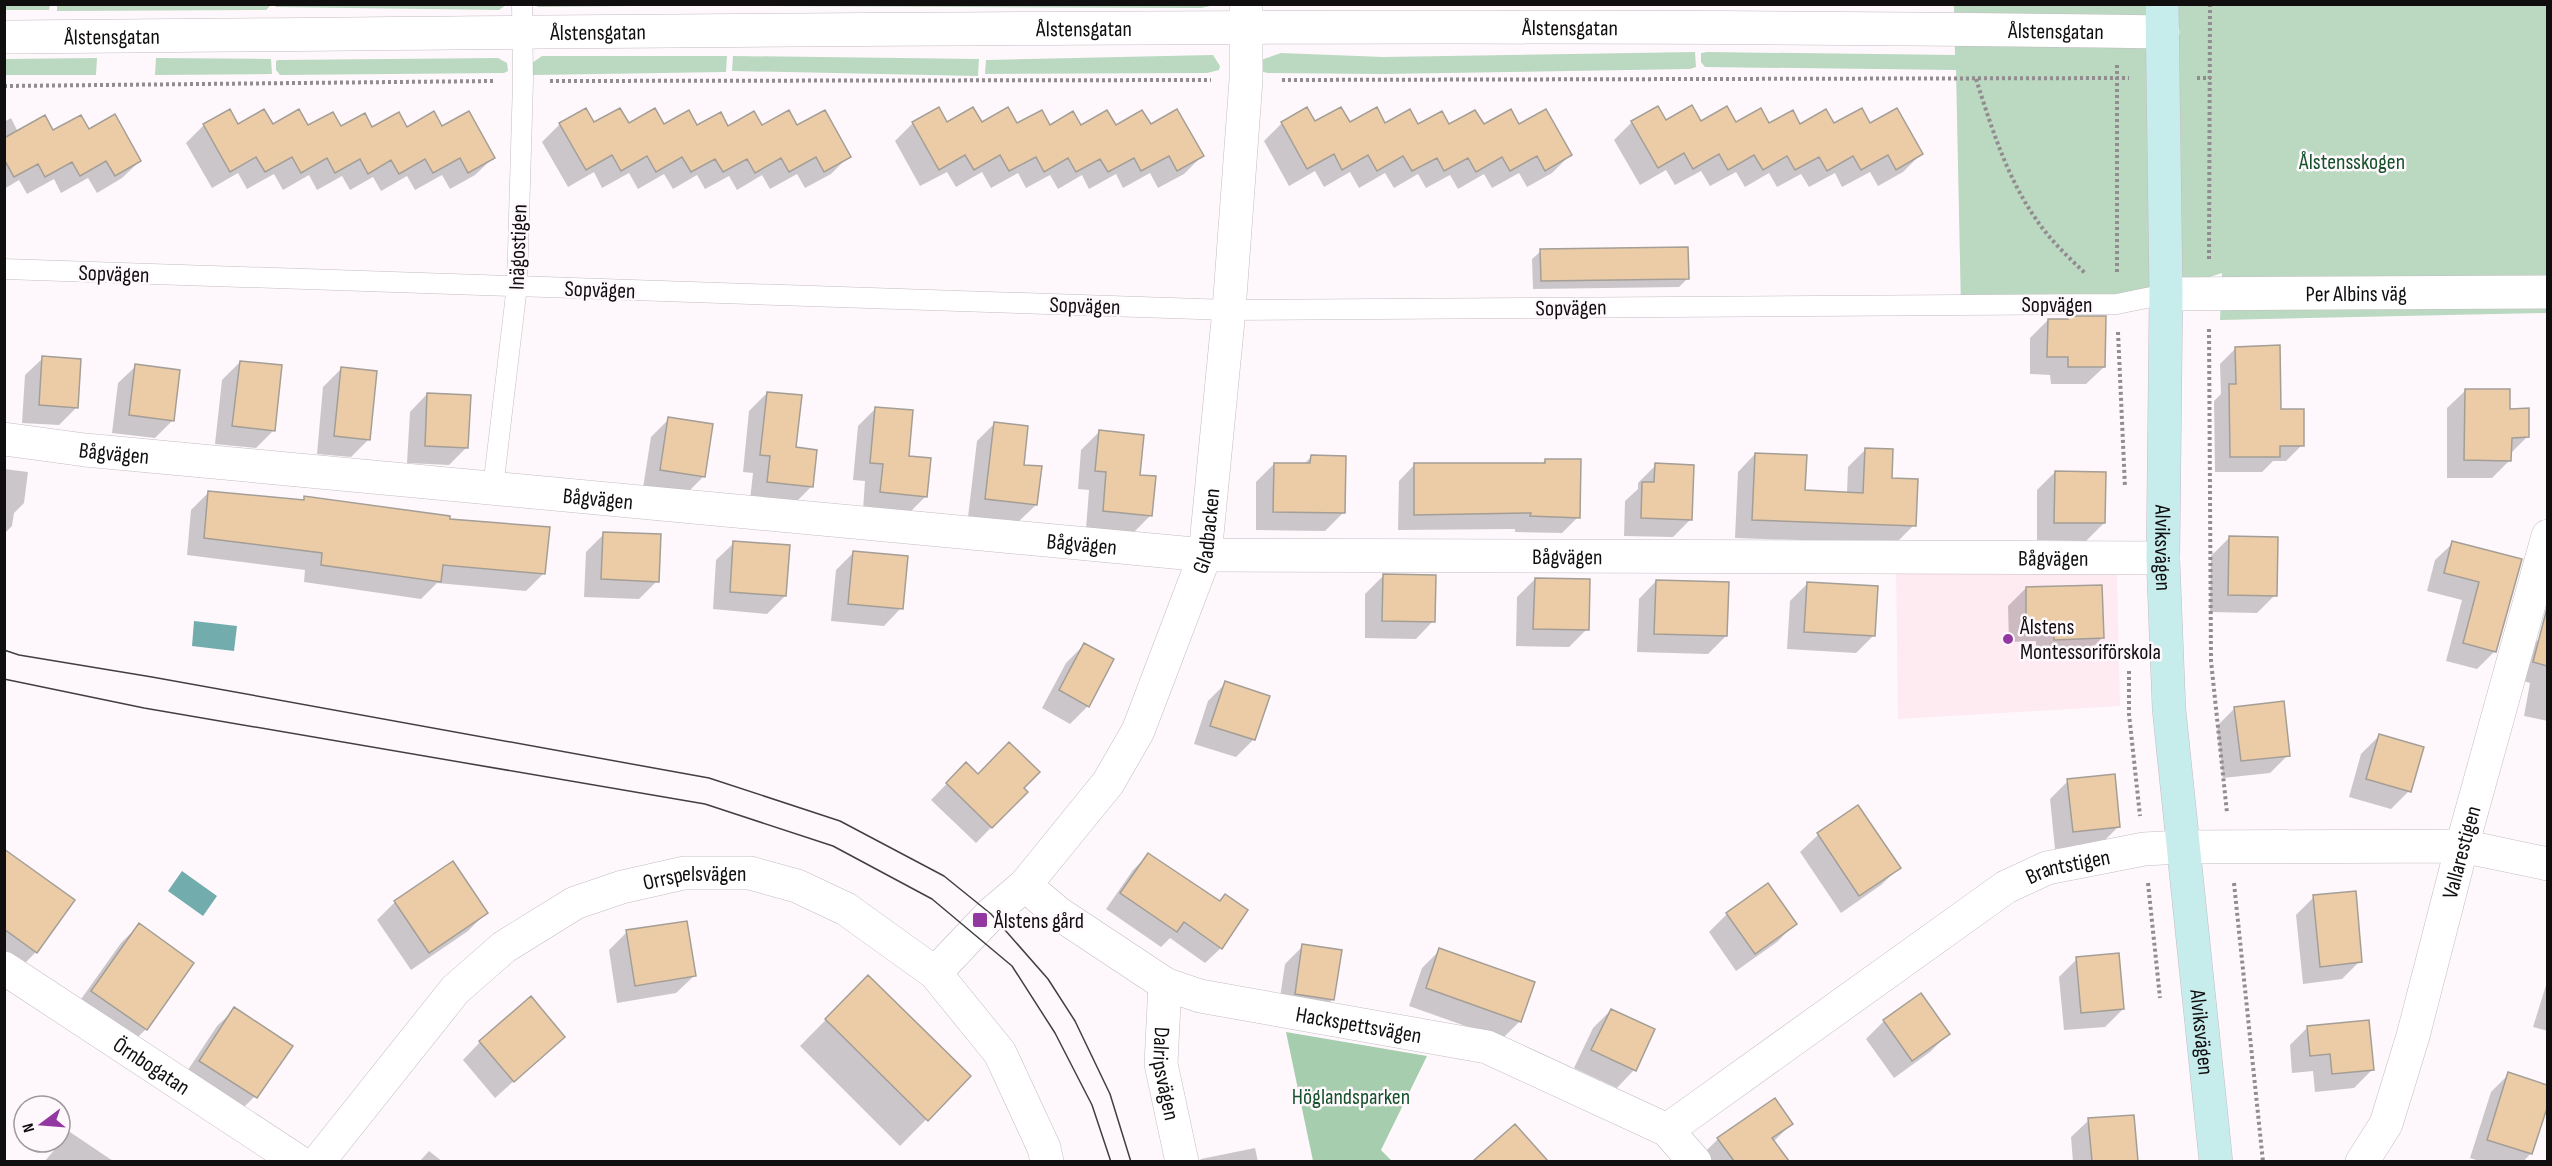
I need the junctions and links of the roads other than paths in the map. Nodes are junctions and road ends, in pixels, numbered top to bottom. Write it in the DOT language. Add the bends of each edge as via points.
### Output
graph roads {
  1 [pos="1246,16"];
  2 [pos="522,19"];
  3 [pos="2163,19"];
  4 [pos="4,37"];
  5 [pos="4,269"];
  6 [pos="517,286"];
  7 [pos="2547,291"];
  8 [pos="2166,294"];
  9 [pos="1229,310"];
  10 [pos="4,439"];
  11 [pos="493,488"];
  12 [pos="2547,536"];
  13 [pos="1205,555"];
  14 [pos="2163,558"];
  15 [pos="2462,846"];
  16 [pos="2182,847"];
  17 [pos="2547,864"];
  18 [pos="1025,885"];
  19 [pos="4,968"];
  20 [pos="935,973"];
  21 [pos="1165,984"];
  22 [pos="1667,1130"];
  23 [pos="299,1161"];
  24 [pos="318,1161"];
  25 [pos="1047,1161"];
  26 [pos="1182,1161"];
  27 [pos="1695,1161"];
  28 [pos="2216,1161"];
  29 [pos="2362,1161"];
  1 -- 2 [label="street, Ålstensgatan"];
  1 -- 3 [label="street, Ålstensgatan" via="1684,28"];
  1 -- 9 [label="street, Gladbacken" via="1246,80"];
  2 -- 4 [label="street, Ålstensgatan"];
  2 -- 6 [label="lane, Inägostigen"];
  3 -- 8 [label="street, Alviksvägen"];
  5 -- 6 [label="lane, Sopvägen"];
  6 -- 9 [label="lane, Sopvägen"];
  6 -- 11 [label="lane, Inägostigen"];
  7 -- 8 [label="street, Per Albins väg"];
  8 -- 9 [label="lane, Sopvägen" via="2117,304"];
  8 -- 14 [label="street, Alviksvägen"];
  9 -- 13 [label="street, Gladbacken"];
  10 -- 11 [label="street, Bågvägen"];
  11 -- 13 [label="street, Bågvägen"];
  12 -- 15 [label="street, Vallarestigen"];
  13 -- 14 [label="street, Bågvägen"];
  13 -- 18 [label="street, Gladbacken" via="1138,731 1108,783"];
  14 -- 16 [label="street, Alviksvägen" via="2169,709"];
  15 -- 16 [label="street, Brantstigen"];
  15 -- 17 [label="street, Brantstigen"];
  15 -- 29 [label="street, Vallarestigen" via="2386,1124"];
  16 -- 22 [label="street, Brantstigen" via="2144,849 2046,868 2006,886"];
  16 -- 28 [label="street, Alviksvägen"];
  18 -- 20 [label="street, Gladbacken" via="991,914"];
  18 -- 21 [label="street, Hackspettsvägen" via="1058,913"];
  19 -- 23 [label="street, Örnbogatan"];
  20 -- 24 [label="street, Orrspelsvägen" via="846,909 797,886 769,878 750,873 684,873 622,887 575,903 529,931 504,947 456,990"];
  20 -- 25 [label="street, Orrspelsvägen" via="1000,1053"];
  21 -- 22 [label="street, Hackspettsvägen" via="1200,996 1487,1047"];
  21 -- 26 [label="street, Dalripsvägen" via="1161,1064"];
  22 -- 27 [label="street, Hackspettsvägen"];
}
